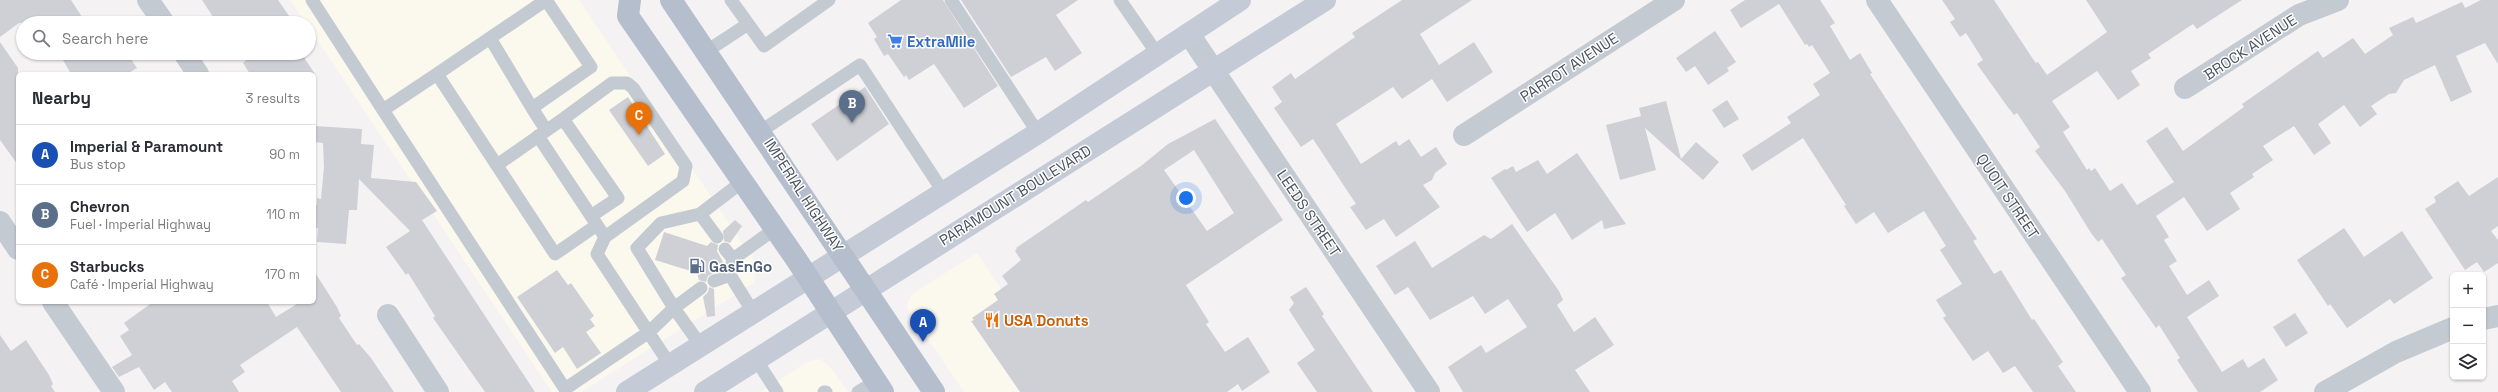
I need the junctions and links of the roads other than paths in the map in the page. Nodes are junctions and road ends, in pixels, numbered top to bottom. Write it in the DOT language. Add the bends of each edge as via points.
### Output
graph roads {
  1 [pos="148,0"];
  2 [pos="312,0"];
  3 [pos="546,0"];
  4 [pos="630,0"];
  5 [pos="671,0"];
  6 [pos="732,0"];
  7 [pos="829,0"];
  8 [pos="951,0"];
  9 [pos="1120,0"];
  10 [pos="1240,0"];
  11 [pos="1325,0"];
  12 [pos="1674,0"];
  13 [pos="1878,0"];
  14 [pos="2338,0"];
  15 [pos="159,16"];
  16 [pos="748,24"];
  17 [pos="1189,34"];
  18 [pos="490,38"];
  19 [pos="706,51"];
  20 [pos="1158,55"];
  21 [pos="189,60"];
  22 [pos="197,72"];
  23 [pos="1214,72"];
  24 [pos="437,74"];
  25 [pos="2185,88"];
  26 [pos="532,108"];
  27 [pos="383,110"];
  28 [pos="563,119"];
  29 [pos="761,131"];
  30 [pos="542,133"];
  31 [pos="1038,133"];
  32 [pos="1464,135"];
  33 [pos="497,164"];
  34 [pos="742,182"];
  35 [pos="944,193"];
  36 [pos="700,214"];
  37 [pos="594,220"];
  38 [pos="0,222"];
  39 [pos="775,229"];
  40 [pos="604,237"];
  41 [pos="717,237"];
  42 [pos="16,246"];
  43 [pos="725,249"];
  44 [pos="844,256"];
  45 [pos="733,259"];
  46 [pos="730,275"];
  47 [pos="808,278"];
  48 [pos="714,281"];
  49 [pos="701,288"];
  50 [pos="866,291"];
  51 [pos="60,304"];
  52 [pos="674,308"];
  53 [pos="753,312"];
  54 [pos="831,313"];
  55 [pos="388,314"];
  56 [pos="2498,316"];
  57 [pos="2486,319"];
  58 [pos="2450,329"];
  59 [pos="649,332"];
  60 [pos="701,346"];
  61 [pos="755,358"];
  62 [pos="670,365"];
  63 [pos="873,388"];
  64 [pos="566,391"];
  65 [pos="114,392"];
  66 [pos="438,392"];
  67 [pos="627,392"];
  68 [pos="705,392"];
  69 [pos="777,392"];
  70 [pos="934,392"];
  71 [pos="1429,392"];
  72 [pos="2140,392"];
  73 [pos="2325,392"];
  1 -- 15 [label="street"];
  2 -- 27 [label="lane"];
  3 -- 18 [label="lane"];
  3 -- 26 [label="lane" via="591,67"];
  4 -- 34 [label="main road" via="628,16"];
  5 -- 19 [label="main road, IMPERIAL HIGHWAY"];
  6 -- 16 [label="lane"];
  7 -- 16 [label="lane" via="764,46"];
  8 -- 31 [label="lane"];
  9 -- 20 [label="lane"];
  10 -- 17 [label="main road"];
  11 -- 23 [label="main road, PARAMOUNT BOULEVARD"];
  12 -- 32 [label="street, PARROT AVENUE"];
  13 -- 72 [label="street, QUOIT STREET"];
  14 -- 25 [label="street, BROCK AVENUE" via="2299,15"];
  16 -- 19 [label="lane"];
  17 -- 20 [label="main road"];
  17 -- 23 [label="street, LEEDS STREET"];
  18 -- 24 [label="lane"];
  18 -- 26 [label="lane"];
  19 -- 29 [label="main road, IMPERIAL HIGHWAY"];
  20 -- 31 [label="main road"];
  21 -- 22 [label="street"];
  23 -- 50 [label="main road, PARAMOUNT BOULEVARD" via="942,240"];
  23 -- 71 [label="street, LEEDS STREET"];
  24 -- 27 [label="lane"];
  24 -- 33 [label="lane"];
  26 -- 30 [label="lane"];
  27 -- 64 [label="lane"];
  28 -- 30 [label="lane"];
  28 -- 37 [label="lane" via="618,198"];
  28 -- 40 [label="lane" via="612,83 627,83 686,166 683,181"];
  29 -- 35 [label="lane" via="860,65"];
  29 -- 44 [label="main road, IMPERIAL HIGHWAY"];
  30 -- 33 [label="lane"];
  30 -- 37 [label="lane"];
  31 -- 35 [label="main road"];
  33 -- 37 [label="lane" via="555,254"];
  34 -- 36 [label="lane"];
  34 -- 39 [label="main road"];
  35 -- 44 [label="main road"];
  36 -- 41 [label="lane"];
  36 -- 52 [label="lane" via="661,223 637,248"];
  37 -- 40 [label="lane"];
  38 -- 42 [label="street"];
  39 -- 45 [label="lane"];
  39 -- 47 [label="main road"];
  40 -- 59 [label="lane" via="598,254"];
  43 -- 45 [label="lane"];
  44 -- 47 [label="main road"];
  44 -- 50 [label="main road, IMPERIAL HIGHWAY"];
  45 -- 46 [label="lane"];
  46 -- 48 [label="lane"];
  46 -- 53 [label="lane"];
  47 -- 53 [label="main road"];
  47 -- 54 [label="main road"];
  49 -- 52 [label="lane"];
  50 -- 54 [label="main road, PARAMOUNT BOULEVARD"];
  50 -- 70 [label="main road, IMPERIAL HIGHWAY"];
  51 -- 65 [label="street"];
  52 -- 59 [label="lane"];
  52 -- 60 [label="lane"];
  53 -- 60 [label="main road"];
  54 -- 61 [label="main road, PARAMOUNT BOULEVARD"];
  54 -- 63 [label="main road"];
  55 -- 66 [label="street"];
  56 -- 57 [label="street"];
  58 -- 73 [label="street" via="2396,352"];
  59 -- 62 [label="lane"];
  59 -- 64 [label="lane"];
  60 -- 62 [label="main road"];
  61 -- 68 [label="main road, PARAMOUNT BOULEVARD"];
  61 -- 69 [label="lane"];
  62 -- 67 [label="main road"];
}
